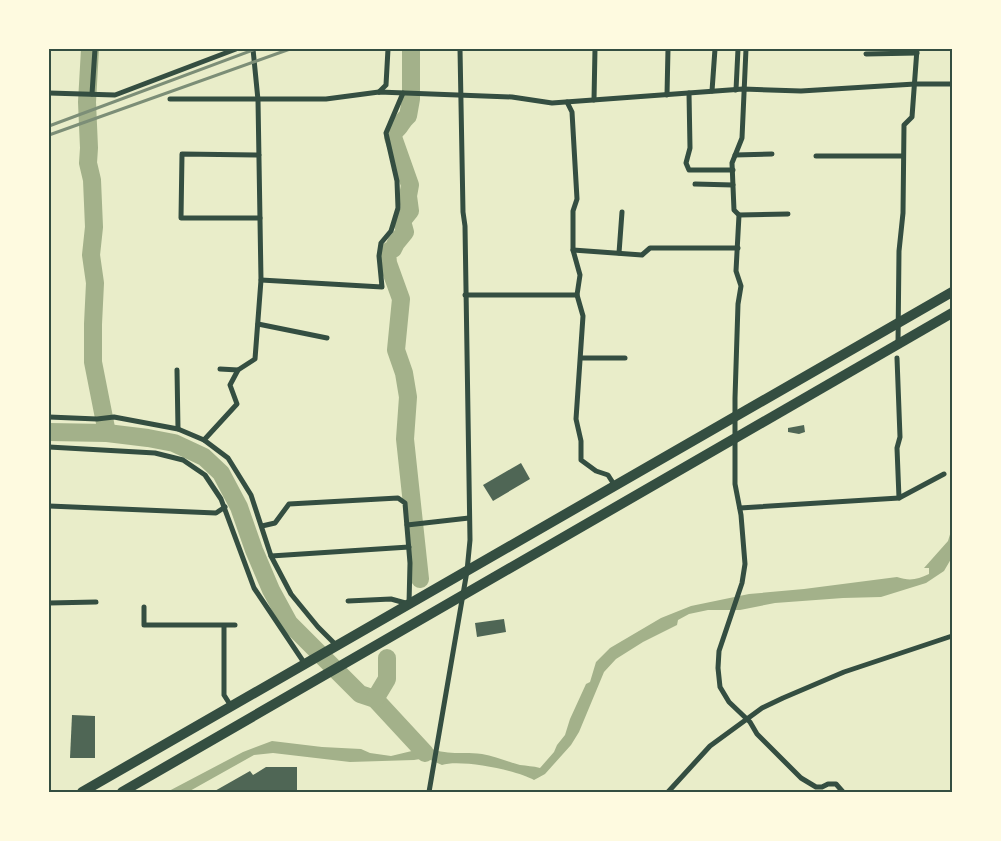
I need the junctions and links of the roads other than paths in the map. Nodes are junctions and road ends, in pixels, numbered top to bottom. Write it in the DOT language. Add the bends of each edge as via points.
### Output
graph roads {
  1 [pos="95,49"];
  2 [pos="236,49"];
  3 [pos="253,49"];
  4 [pos="388,49"];
  5 [pos="460,49"];
  6 [pos="596,49"];
  7 [pos="668,49"];
  8 [pos="715,49"];
  9 [pos="738,49"];
  10 [pos="746,49"];
  11 [pos="917,51"];
  12 [pos="866,54"];
  13 [pos="915,84"];
  14 [pos="952,84"];
  15 [pos="743,89"];
  16 [pos="736,90"];
  17 [pos="712,91"];
  18 [pos="379,92"];
  19 [pos="49,93"];
  20 [pos="408,93"];
  21 [pos="689,93"];
  22 [pos="92,94"];
  23 [pos="460,95"];
  24 [pos="667,95"];
  25 [pos="170,100"];
  26 [pos="258,100"];
  27 [pos="594,100"];
  28 [pos="568,102"];
  29 [pos="772,154"];
  30 [pos="259,155"];
  31 [pos="735,155"];
  32 [pos="816,156"];
  33 [pos="903,156"];
  34 [pos="733,170"];
  35 [pos="695,184"];
  36 [pos="733,185"];
  37 [pos="622,212"];
  38 [pos="788,214"];
  39 [pos="739,215"];
  40 [pos="260,218"];
  41 [pos="738,248"];
  42 [pos="573,250"];
  43 [pos="619,253"];
  44 [pos="261,280"];
  45 [pos="952,292"];
  46 [pos="465,295"];
  47 [pos="577,295"];
  48 [pos="952,313"];
  49 [pos="258,324"];
  50 [pos="897,324"];
  51 [pos="327,338"];
  52 [pos="898,344"];
  53 [pos="581,358"];
  54 [pos="625,358"];
  55 [pos="897,358"];
  56 [pos="220,369"];
  57 [pos="177,370"];
  58 [pos="238,370"];
  59 [pos="49,417"];
  60 [pos="736,417"];
  61 [pos="178,429"];
  62 [pos="736,438"];
  63 [pos="204,440"];
  64 [pos="49,447"];
  65 [pos="944,474"];
  66 [pos="615,486"];
  67 [pos="899,498"];
  68 [pos="49,506"];
  69 [pos="225,507"];
  70 [pos="740,508"];
  71 [pos="469,518"];
  72 [pos="409,525"];
  73 [pos="262,526"];
  74 [pos="408,547"];
  75 [pos="271,556"];
  76 [pos="467,571"];
  77 [pos="462,597"];
  78 [pos="348,601"];
  79 [pos="96,602"];
  80 [pos="49,603"];
  81 [pos="409,604"];
  82 [pos="144,606"];
  83 [pos="224,626"];
  84 [pos="235,626"];
  85 [pos="952,636"];
  86 [pos="337,646"];
  87 [pos="308,662"];
  88 [pos="231,706"];
  89 [pos="746,718"];
  90 [pos="82,792"];
  91 [pos="122,792"];
  92 [pos="429,792"];
  93 [pos="668,792"];
  94 [pos="843,792"];
  1 -- 22 [label="street"];
  2 -- 22 [label="street" via="115,95"];
  3 -- 26 [label="street"];
  4 -- 18 [label="street" via="386,85"];
  5 -- 23 [label="street"];
  6 -- 27 [label="street"];
  7 -- 24 [label="street"];
  8 -- 17 [label="street"];
  9 -- 16 [label="street"];
  10 -- 15 [label="street"];
  11 -- 12 [label="street"];
  11 -- 13 [label="street"];
  13 -- 14 [label="street"];
  13 -- 15 [label="street" via="801,91"];
  13 -- 33 [label="street" via="912,117 904,125"];
  15 -- 16 [label="street"];
  15 -- 31 [label="street" via="742,138"];
  16 -- 17 [label="street"];
  17 -- 21 [label="street"];
  18 -- 20 [label="street"];
  18 -- 26 [label="street" via="326,100"];
  19 -- 22 [label="street"];
  20 -- 23 [label="street"];
  20 -- 44 [label="street" via="386,133 397,181 398,208 391,231 380,243 382,286"];
  21 -- 24 [label="street"];
  21 -- 34 [label="street" via="690,148 686,163 689,170"];
  23 -- 28 [label="street"];
  23 -- 46 [label="street"];
  24 -- 27 [label="street"];
  25 -- 26 [label="street"];
  26 -- 30 [label="street"];
  27 -- 28 [label="street"];
  28 -- 42 [label="street" via="572,112 577,199 573,212"];
  29 -- 31 [label="street"];
  30 -- 40 [label="street"];
  30 -- 40 [label="street" via="182,154 181,218"];
  31 -- 34 [label="street"];
  32 -- 33 [label="street"];
  33 -- 50 [label="street"];
  34 -- 36 [label="street"];
  35 -- 36 [label="street"];
  36 -- 39 [label="street" via="734,210"];
  37 -- 43 [label="street"];
  38 -- 39 [label="street"];
  39 -- 41 [label="street"];
  40 -- 44 [label="street"];
  41 -- 43 [label="street" via="650,248 642,255"];
  41 -- 60 [label="street"];
  42 -- 43 [label="street"];
  42 -- 47 [label="street" via="580,274"];
  44 -- 49 [label="street"];
  45 -- 50 [label="highway"];
  46 -- 47 [label="street"];
  46 -- 71 [label="street"];
  47 -- 53 [label="street" via="582,316"];
  48 -- 52 [label="highway"];
  49 -- 51 [label="street"];
  49 -- 58 [label="street" via="256,359"];
  50 -- 52 [label="street"];
  50 -- 60 [label="highway"];
  52 -- 62 [label="highway"];
  53 -- 54 [label="street"];
  53 -- 66 [label="street" via="576,419 581,460 608,475"];
  55 -- 67 [label="street"];
  56 -- 58 [label="street"];
  57 -- 61 [label="street"];
  58 -- 63 [label="street" via="230,385 237,404"];
  59 -- 61 [label="street" via="97,420 114,417"];
  60 -- 62 [label="street"];
  60 -- 66 [label="highway"];
  61 -- 63 [label="street"];
  62 -- 70 [label="street" via="735,484"];
  62 -- 77 [label="highway"];
  63 -- 73 [label="street" via="228,458 251,495"];
  64 -- 69 [label="street" via="155,453 183,460 205,475"];
  65 -- 67 [label="street"];
  66 -- 76 [label="highway"];
  67 -- 70 [label="street"];
  68 -- 69 [label="street" via="216,513"];
  69 -- 87 [label="street" via="254,588"];
  70 -- 89 [label="street" via="745,564 718,659 720,687"];
  71 -- 72 [label="street"];
  71 -- 76 [label="street"];
  72 -- 73 [label="street" via="405,503 398,498 289,504 275,523"];
  72 -- 74 [label="street"];
  73 -- 75 [label="street"];
  74 -- 75 [label="street"];
  74 -- 81 [label="street"];
  75 -- 86 [label="street" via="291,594"];
  76 -- 77 [label="street"];
  76 -- 81 [label="highway"];
  77 -- 91 [label="highway"];
  77 -- 92 [label="street"];
  78 -- 81 [label="street" via="392,599"];
  79 -- 80 [label="street"];
  81 -- 86 [label="highway"];
  82 -- 83 [label="street" via="144,626"];
  83 -- 84 [label="street"];
  83 -- 88 [label="street" via="224,695"];
  85 -- 89 [label="street" via="844,672"];
  86 -- 87 [label="highway"];
  87 -- 88 [label="highway"];
  88 -- 90 [label="highway"];
  89 -- 93 [label="street" via="710,746"];
  89 -- 94 [label="street" via="757,734 809,785 836,784"];
}
